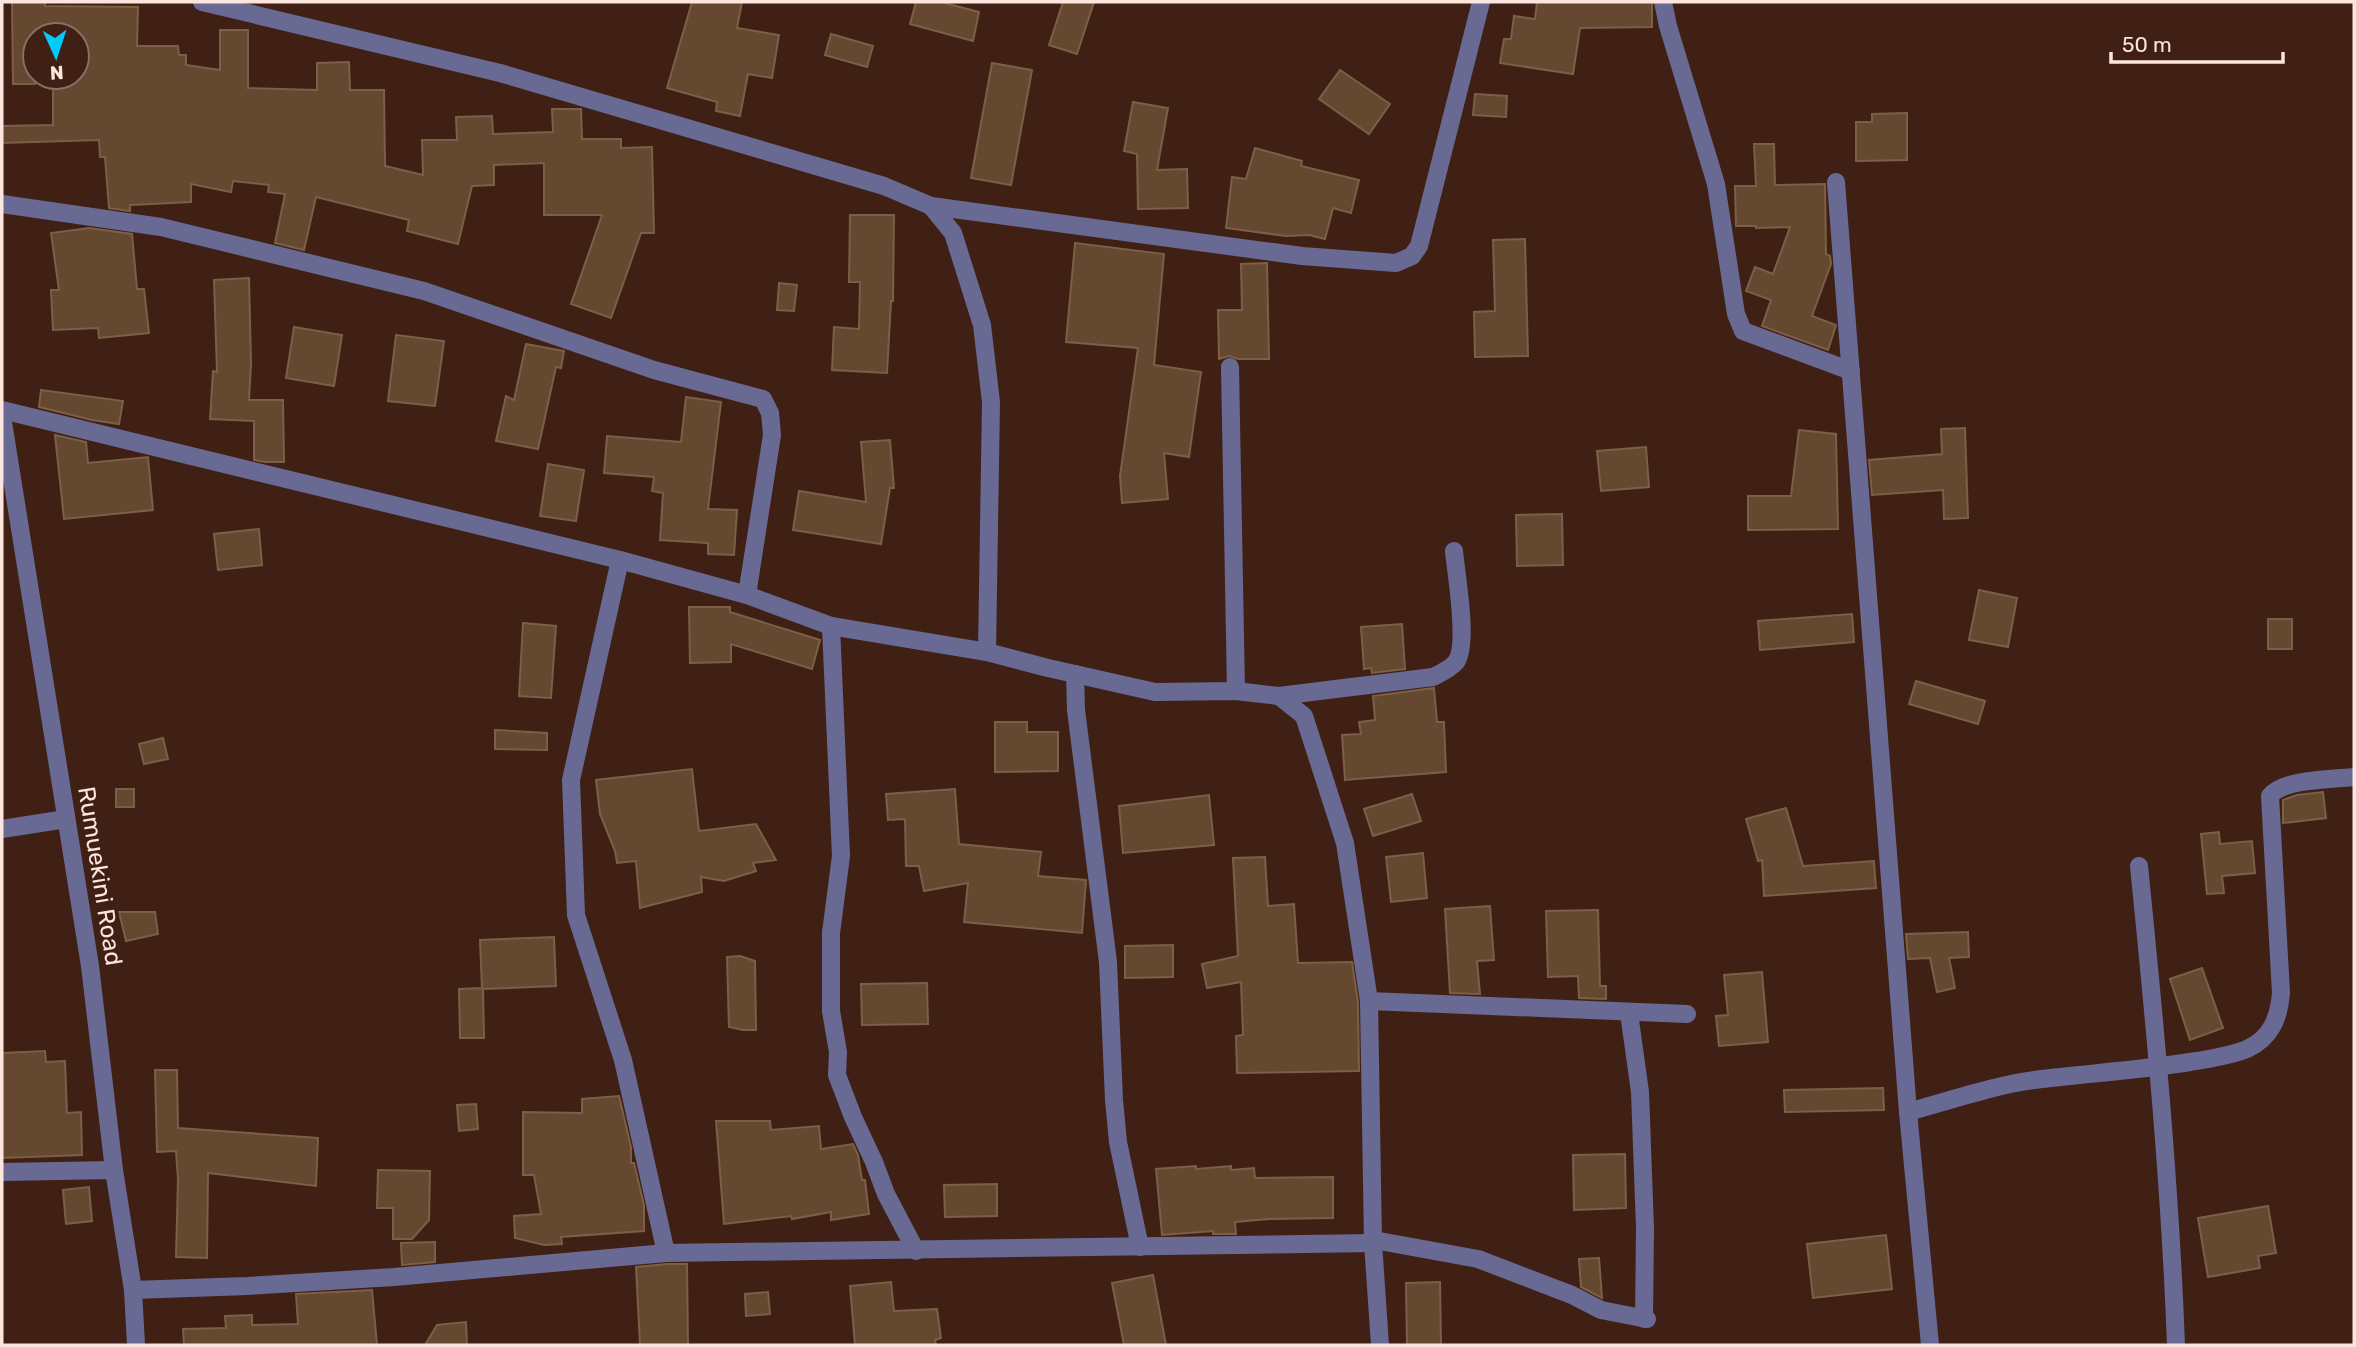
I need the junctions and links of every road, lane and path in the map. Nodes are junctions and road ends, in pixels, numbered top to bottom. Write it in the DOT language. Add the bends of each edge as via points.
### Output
graph roads {
  1 [pos="202,2"];
  2 [pos="1481,2"];
  3 [pos="1663,2"];
  4 [pos="1836,182"];
  5 [pos="2,204"];
  6 [pos="931,206"];
  7 [pos="1230,368"];
  8 [pos="1851,371"];
  9 [pos="2,410"];
  10 [pos="2,416"];
  11 [pos="1454,551"];
  12 [pos="620,560"];
  13 [pos="747,595"];
  14 [pos="831,626"];
  15 [pos="987,652"];
  16 [pos="1075,674"];
  17 [pos="1236,691"];
  18 [pos="1279,696"];
  19 [pos="2354,777"];
  20 [pos="66,819"];
  21 [pos="2,829"];
  22 [pos="2138,866"];
  23 [pos="1369,1001"];
  24 [pos="1629,1013"];
  25 [pos="1687,1014"];
  26 [pos="2160,1067"];
  27 [pos="1908,1112"];
  28 [pos="114,1170"];
  29 [pos="2,1171"];
  30 [pos="1373,1242"];
  31 [pos="1140,1247"];
  32 [pos="916,1251"];
  33 [pos="666,1253"];
  34 [pos="133,1290"];
  35 [pos="136,1345"];
  36 [pos="1380,1345"];
  37 [pos="1930,1345"];
  38 [pos="2176,1345"];
  1 -- 6 [label="street" via="500,73 884,186"];
  2 -- 6 [label="street" via="1419,246 1412,256 1396,263 1302,256"];
  3 -- 8 [label="street" via="1716,184 1736,314 1743,331"];
  4 -- 8 [label="street"];
  5 -- 13 [label="street" via="161,227 424,291 654,370 763,399 772,435"];
  6 -- 15 [label="street" via="953,233 982,325 991,402"];
  7 -- 17 [label="street"];
  8 -- 27 [label="street"];
  9 -- 12 [label="street"];
  10 -- 20 [label="street, Rumuekini Road"];
  11 -- 18 [label="street" via="1463,642 1458,660 1446,671 1433,677"];
  12 -- 13 [label="street"];
  12 -- 33 [label="street" via="571,780 576,915 623,1060"];
  13 -- 14 [label="street"];
  14 -- 15 [label="street"];
  14 -- 32 [label="street" via="841,856 831,933 837,1075 886,1194"];
  15 -- 16 [label="street"];
  16 -- 17 [label="street" via="1155,692"];
  16 -- 31 [label="street" via="1107,950 1118,1142"];
  17 -- 18 [label="street"];
  18 -- 23 [label="street" via="1304,716 1345,843"];
  19 -- 26 [label="street" via="2299,783 2270,796 2281,993 2273,1027 2248,1048"];
  20 -- 21 [label="street"];
  20 -- 28 [label="street, Rumuekini Road" via="90,966"];
  22 -- 26 [label="street"];
  23 -- 24 [label="street"];
  23 -- 30 [label="street"];
  24 -- 25 [label="street"];
  24 -- 30 [label="street" via="1640,1092 1645,1319 1601,1310 1478,1259"];
  26 -- 27 [label="street" via="2040,1079"];
  26 -- 38 [label="street"];
  27 -- 37 [label="street"];
  28 -- 29 [label="street"];
  28 -- 34 [label="street, Rumuekini Road"];
  30 -- 31 [label="street"];
  30 -- 36 [label="street"];
  31 -- 32 [label="street"];
  32 -- 33 [label="street"];
  33 -- 34 [label="street" via="394,1277"];
  34 -- 35 [label="street, Rumuekini Road"];
}
